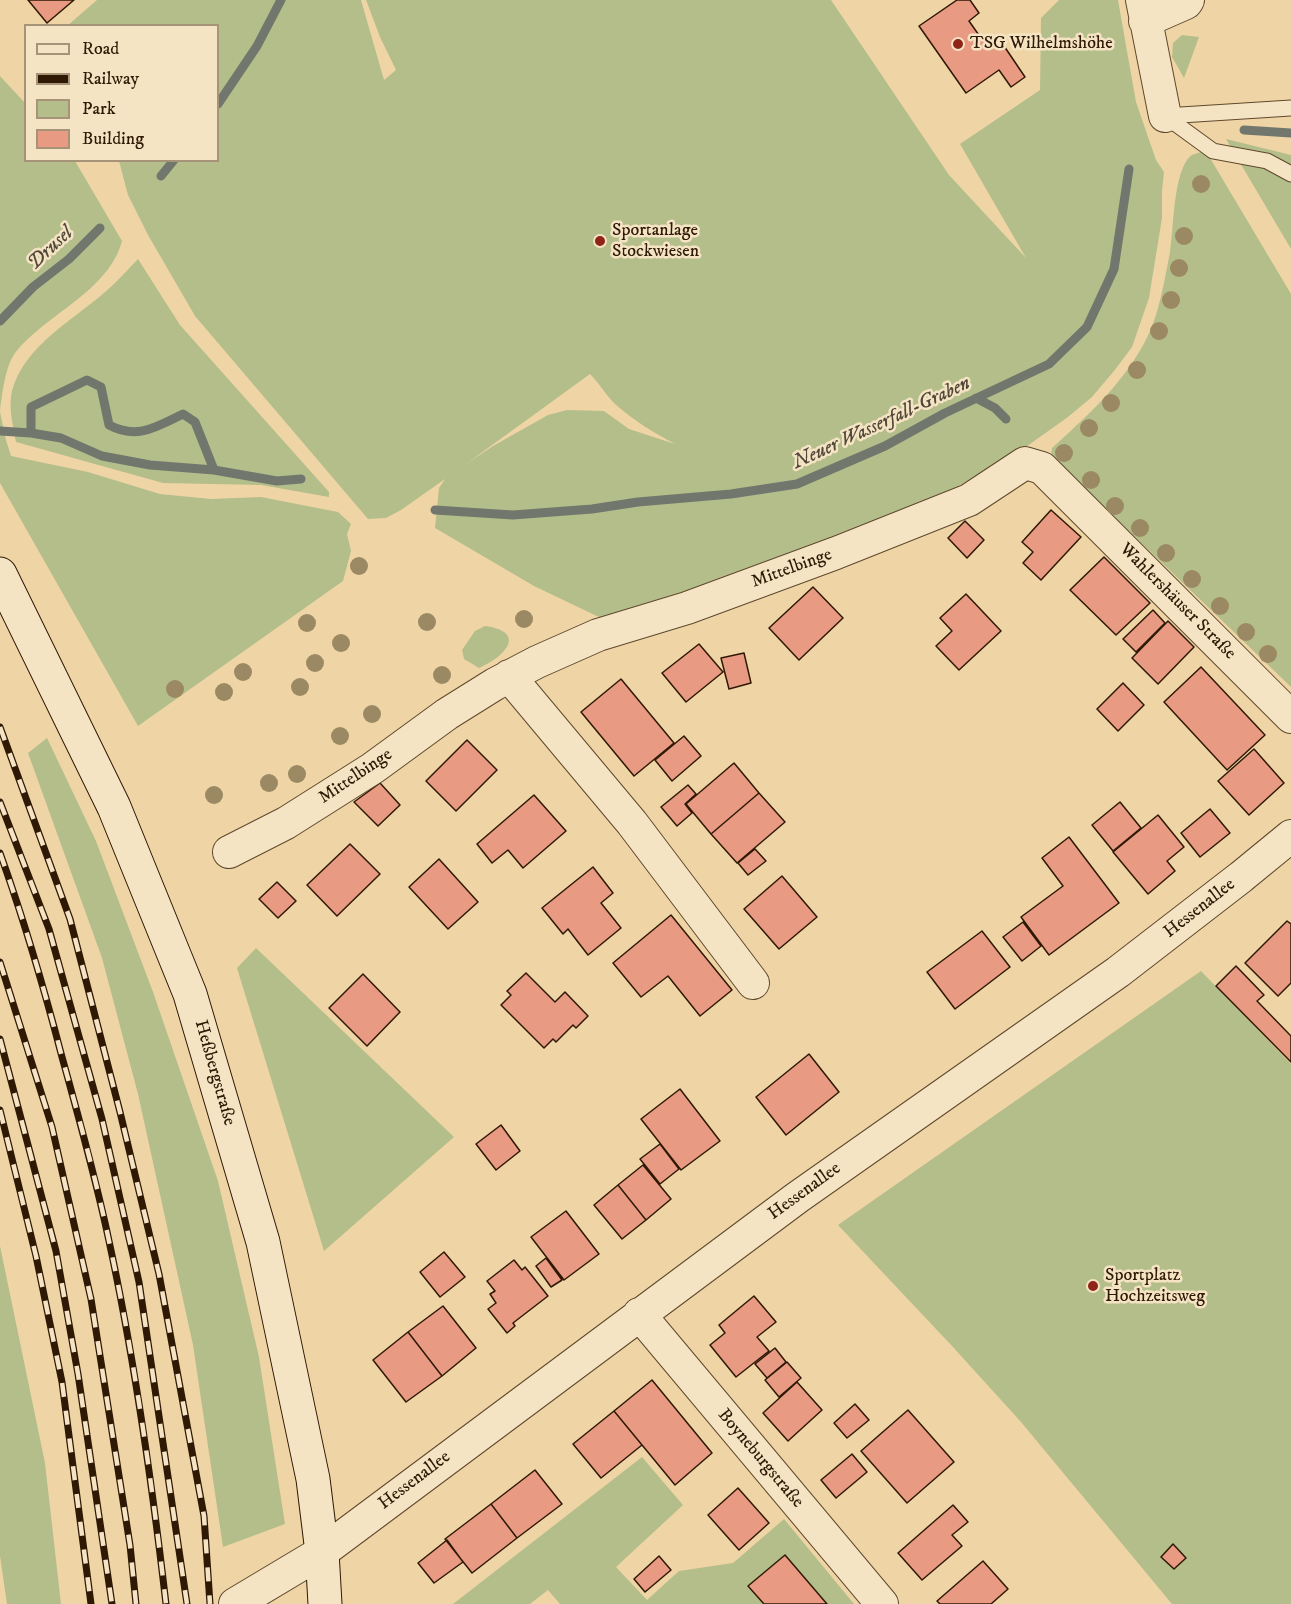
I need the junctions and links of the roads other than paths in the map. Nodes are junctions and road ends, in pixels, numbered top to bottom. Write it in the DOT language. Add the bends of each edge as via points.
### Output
graph roads {
  1 [pos="1188,0"];
  2 [pos="1143,10"];
  3 [pos="1291,108"];
  4 [pos="1166,116"];
  5 [pos="1291,174"];
  6 [pos="1062,488"];
  7 [pos="0,574"];
  8 [pos="509,676"];
  9 [pos="1291,717"];
  10 [pos="1291,836"];
  11 [pos="229,852"];
  12 [pos="753,982"];
  13 [pos="639,1314"];
  14 [pos="322,1552"];
  15 [pos="236,1603"];
  16 [pos="325,1604"];
  17 [pos="882,1604"];
  1 -- 2 [label="street"];
  2 -- 4 [label="street"];
  3 -- 4 [label="lane"];
  4 -- 5 [label="lane" via="1213,151 1267,161"];
  6 -- 8 [label="street, Mittelbinge" via="1042,468 1025,463 969,500 687,608 598,635"];
  6 -- 9 [label="street, Wahlershäuser Straße"];
  7 -- 14 [label="main road, Heßbergstraße" via="114,807 190,994 263,1242 313,1479"];
  8 -- 11 [label="street, Mittelbinge" via="286,823"];
  8 -- 12 [label="street" via="632,822"];
  10 -- 13 [label="street, Hessenallee" via="1118,972"];
  13 -- 14 [label="street, Hessenallee"];
  13 -- 17 [label="street, Boyneburgstraße"];
  14 -- 15 [label="street, Hessenallee"];
  14 -- 16 [label="main road, Heßbergstraße"];
}
